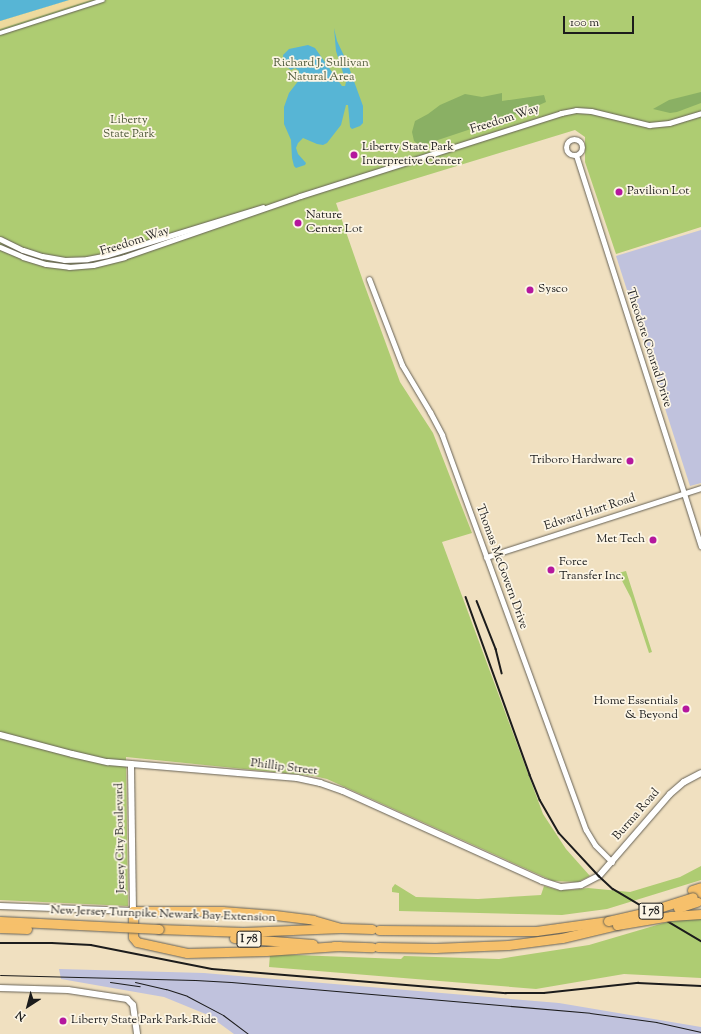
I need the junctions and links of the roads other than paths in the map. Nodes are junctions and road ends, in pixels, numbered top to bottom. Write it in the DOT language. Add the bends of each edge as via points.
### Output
graph roads {
  1 [pos="102,0"];
  2 [pos="0,33"];
  3 [pos="701,113"];
  4 [pos="576,155"];
  5 [pos="274,205"];
  6 [pos="0,239"];
  7 [pos="0,247"];
  8 [pos="369,279"];
  9 [pos="701,488"];
  10 [pos="684,494"];
  11 [pos="701,547"];
  12 [pos="486,557"];
  13 [pos="0,735"];
  14 [pos="131,764"];
  15 [pos="701,773"];
  16 [pos="612,862"];
  17 [pos="595,879"];
  18 [pos="698,895"];
  19 [pos="0,906"];
  20 [pos="133,911"];
  21 [pos="701,914"];
  22 [pos="0,922"];
  23 [pos="617,925"];
  24 [pos="0,928"];
  25 [pos="341,928"];
  26 [pos="159,932"];
  27 [pos="339,946"];
  28 [pos="0,987"];
  29 [pos="137,1034"];
  1 -- 2 [label="street"];
  3 -- 5 [label="street, Freedom Way" via="649,126 591,112 566,112"];
  4 -- 10 [label="street, Theodore Conrad Drive"];
  5 -- 6 [label="street, Freedom Way" via="87,259 64,260 42,256"];
  5 -- 7 [label="street, Freedom Way" via="124,257 93,265 69,267 46,264"];
  8 -- 12 [label="street, Thomas McGovern Drive" via="402,365 442,435"];
  9 -- 10 [label="street, Edward Hart Road"];
  10 -- 11 [label="street, Theodore Conrad Drive"];
  10 -- 12 [label="street, Edward Hart Road"];
  12 -- 16 [label="street, Thomas McGovern Drive" via="586,830 595,845"];
  13 -- 14 [label="street, Phillip Street" via="83,757"];
  14 -- 17 [label="street, Phillip Street" via="297,778 320,783 549,884 561,887 574,886"];
  14 -- 20 [label="street, Jersey City Boulevard"];
  15 -- 16 [label="street, Burma Road" via="684,782 670,794"];
  16 -- 17 [label="street, Burma Road"];
  18 -- 23 [label="highway, New Jersey Turnpike Newark Bay Extension / I 78, bridge"];
  18 -- 25 [label="highway, New Jersey Turnpike Newark Bay Extension / I 78, bridge" via="643,913 587,924 526,931"];
  19 -- 20 [label="street"];
  20 -- 25 [label="highway" via="222,911 275,915 313,920"];
  20 -- 27 [label="highway" via="132,933 135,940 182,952 211,954"];
  21 -- 23 [label="highway, bridge"];
  22 -- 26 [label="highway, New Jersey Turnpike Newark Bay Extension / I 78, bridge"];
  23 -- 27 [label="highway, New Jersey Turnpike Newark Bay Extension / I 78" via="562,938 508,945 435,948"];
  24 -- 26 [label="highway, New Jersey Turnpike Newark Bay Extension / I 78, bridge"];
  25 -- 26 [label="highway, New Jersey Turnpike Newark Bay Extension / I 78" via="253,932"];
  26 -- 27 [label="highway, New Jersey Turnpike Newark Bay Extension / I 78"];
  28 -- 29 [label="street" via="68,990 127,999 133,1005"];
}
